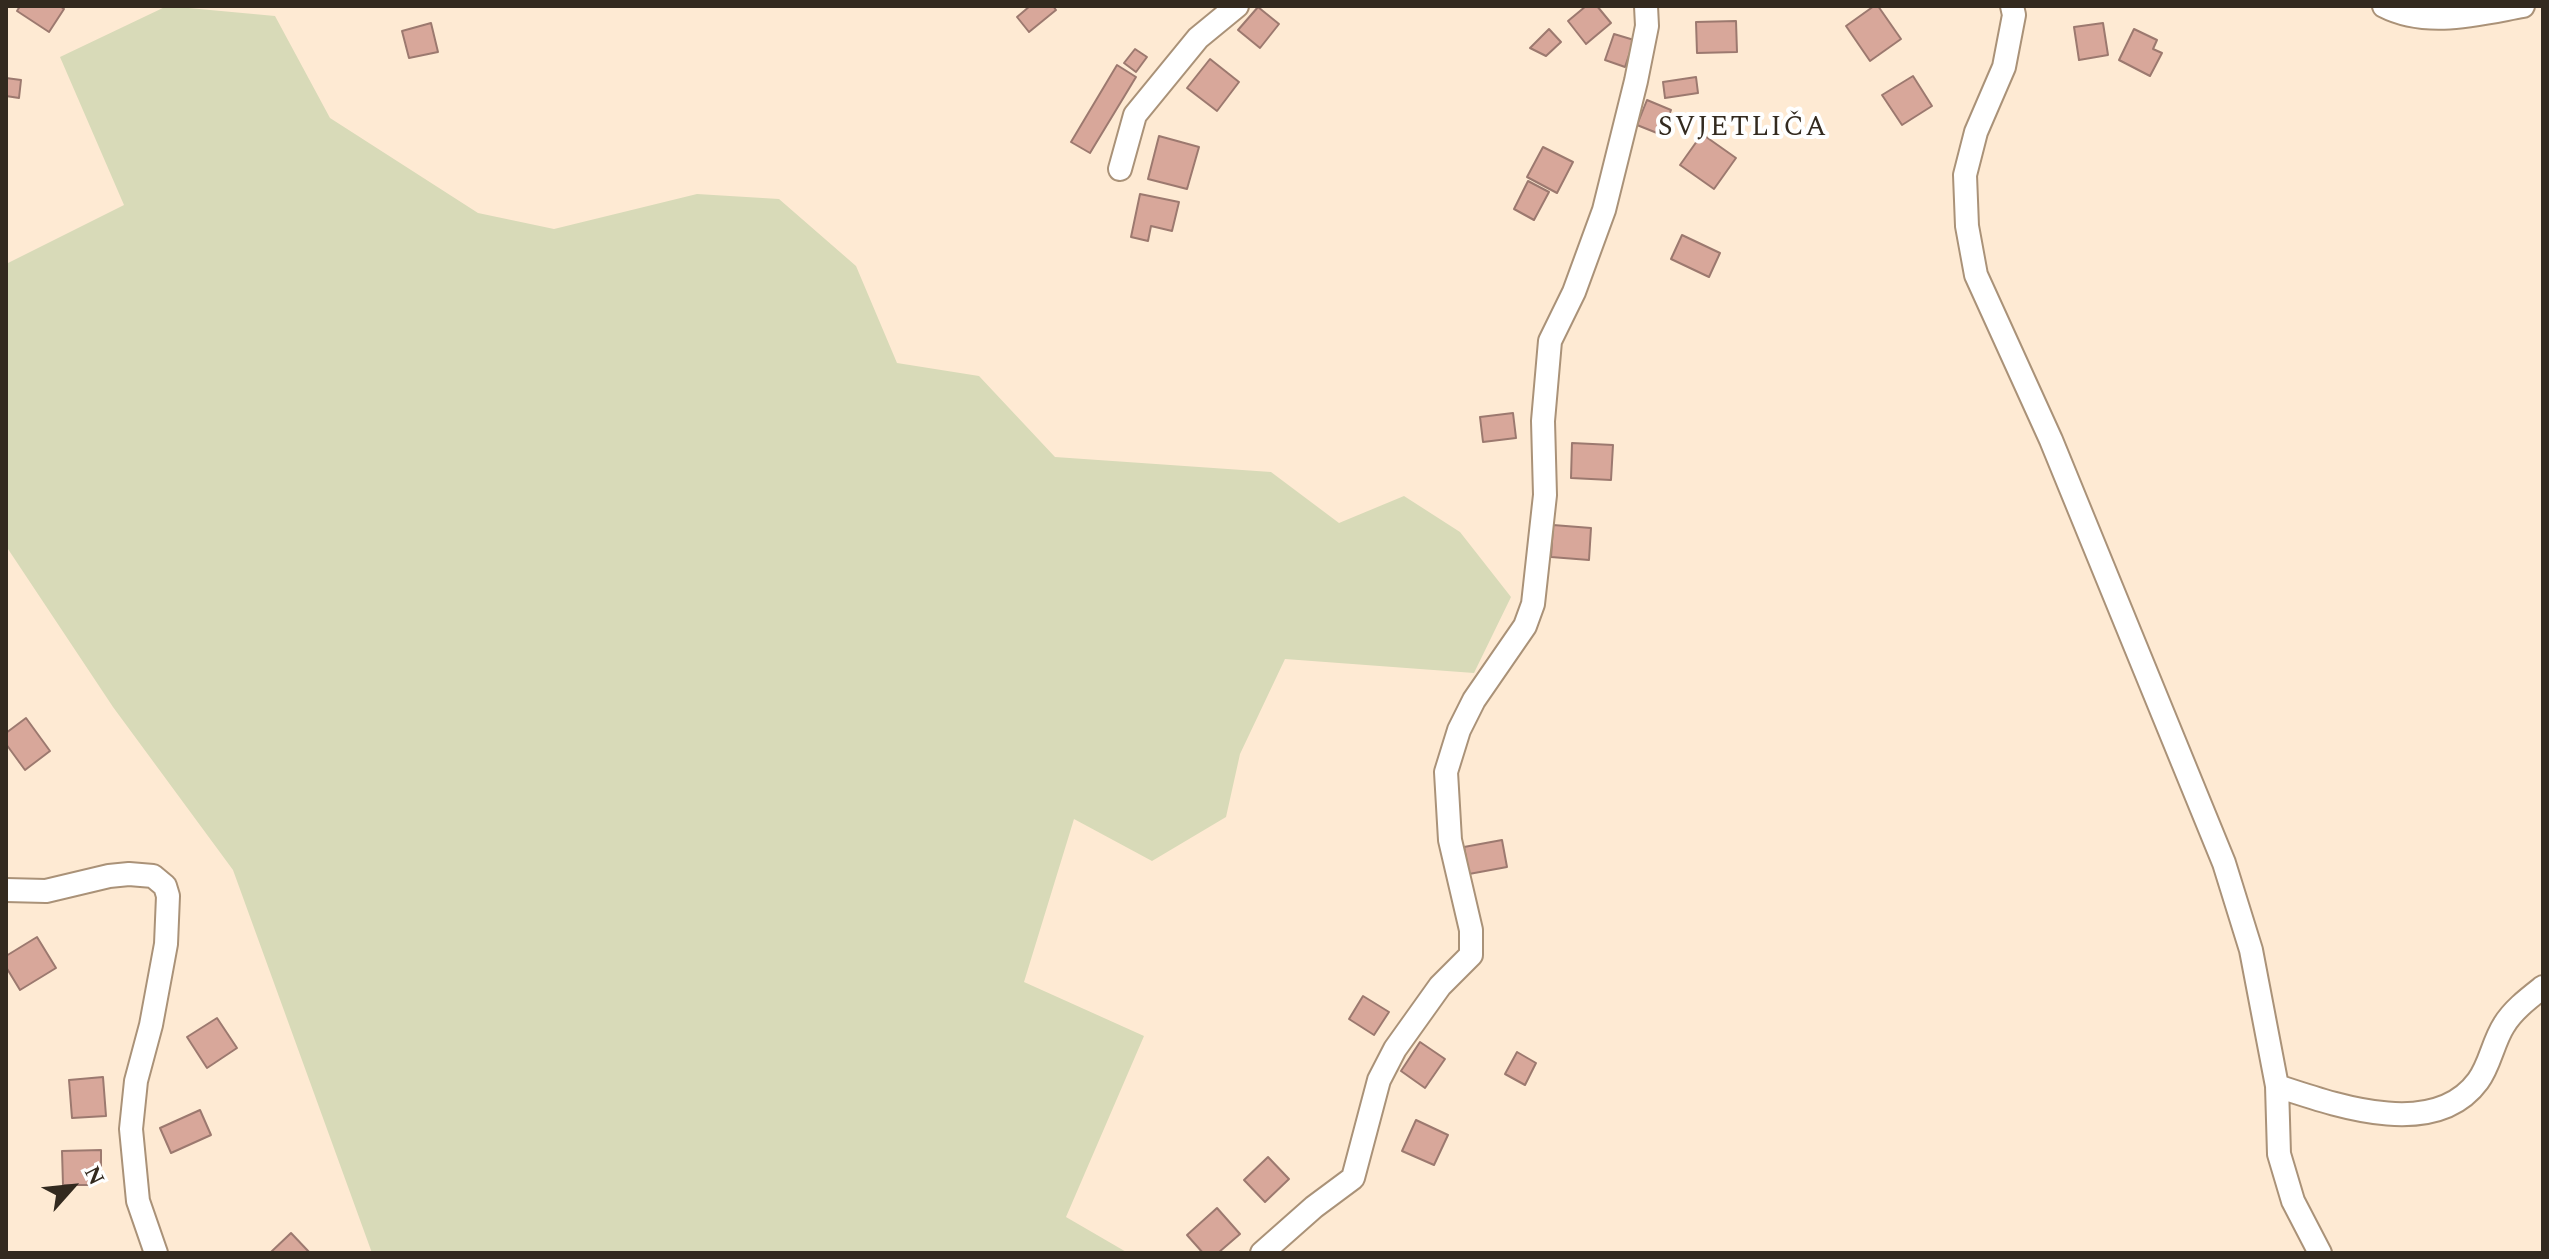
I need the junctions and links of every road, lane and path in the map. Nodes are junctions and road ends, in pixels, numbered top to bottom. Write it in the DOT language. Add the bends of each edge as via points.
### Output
graph roads {
  1 [pos="1237,6"];
  2 [pos="1646,6"];
  3 [pos="2012,6"];
  4 [pos="2384,6"];
  5 [pos="2523,6"];
  6 [pos="1120,169"];
  7 [pos="6,890"];
  8 [pos="2543,987"];
  9 [pos="2277,1086"];
  10 [pos="156,1253"];
  11 [pos="1262,1253"];
  12 [pos="2320,1253"];
  1 -- 6 [label="street" via="1198,38 1135,115"];
  2 -- 11 [label="street" via="1642,54 1604,210 1550,341 1543,421 1545,495 1533,604 1525,626 1474,700 1446,772 1450,840 1471,930 1471,955 1440,986 1395,1049 1379,1080 1353,1178"];
  3 -- 9 [label="street" via="2004,67 1976,132 1965,175 1976,275 2051,440 2224,863 2251,950"];
  4 -- 5 [label="street" via="2412,16 2453,18"];
  7 -- 10 [label="street" via="46,891 129,874 153,876 165,886 166,944 136,1081 131,1129 138,1201"];
  8 -- 9 [label="street" via="2504,1025 2479,1081 2455,1104 2424,1114 2389,1114"];
  9 -- 12 [label="street" via="2279,1154 2293,1201"];
}
